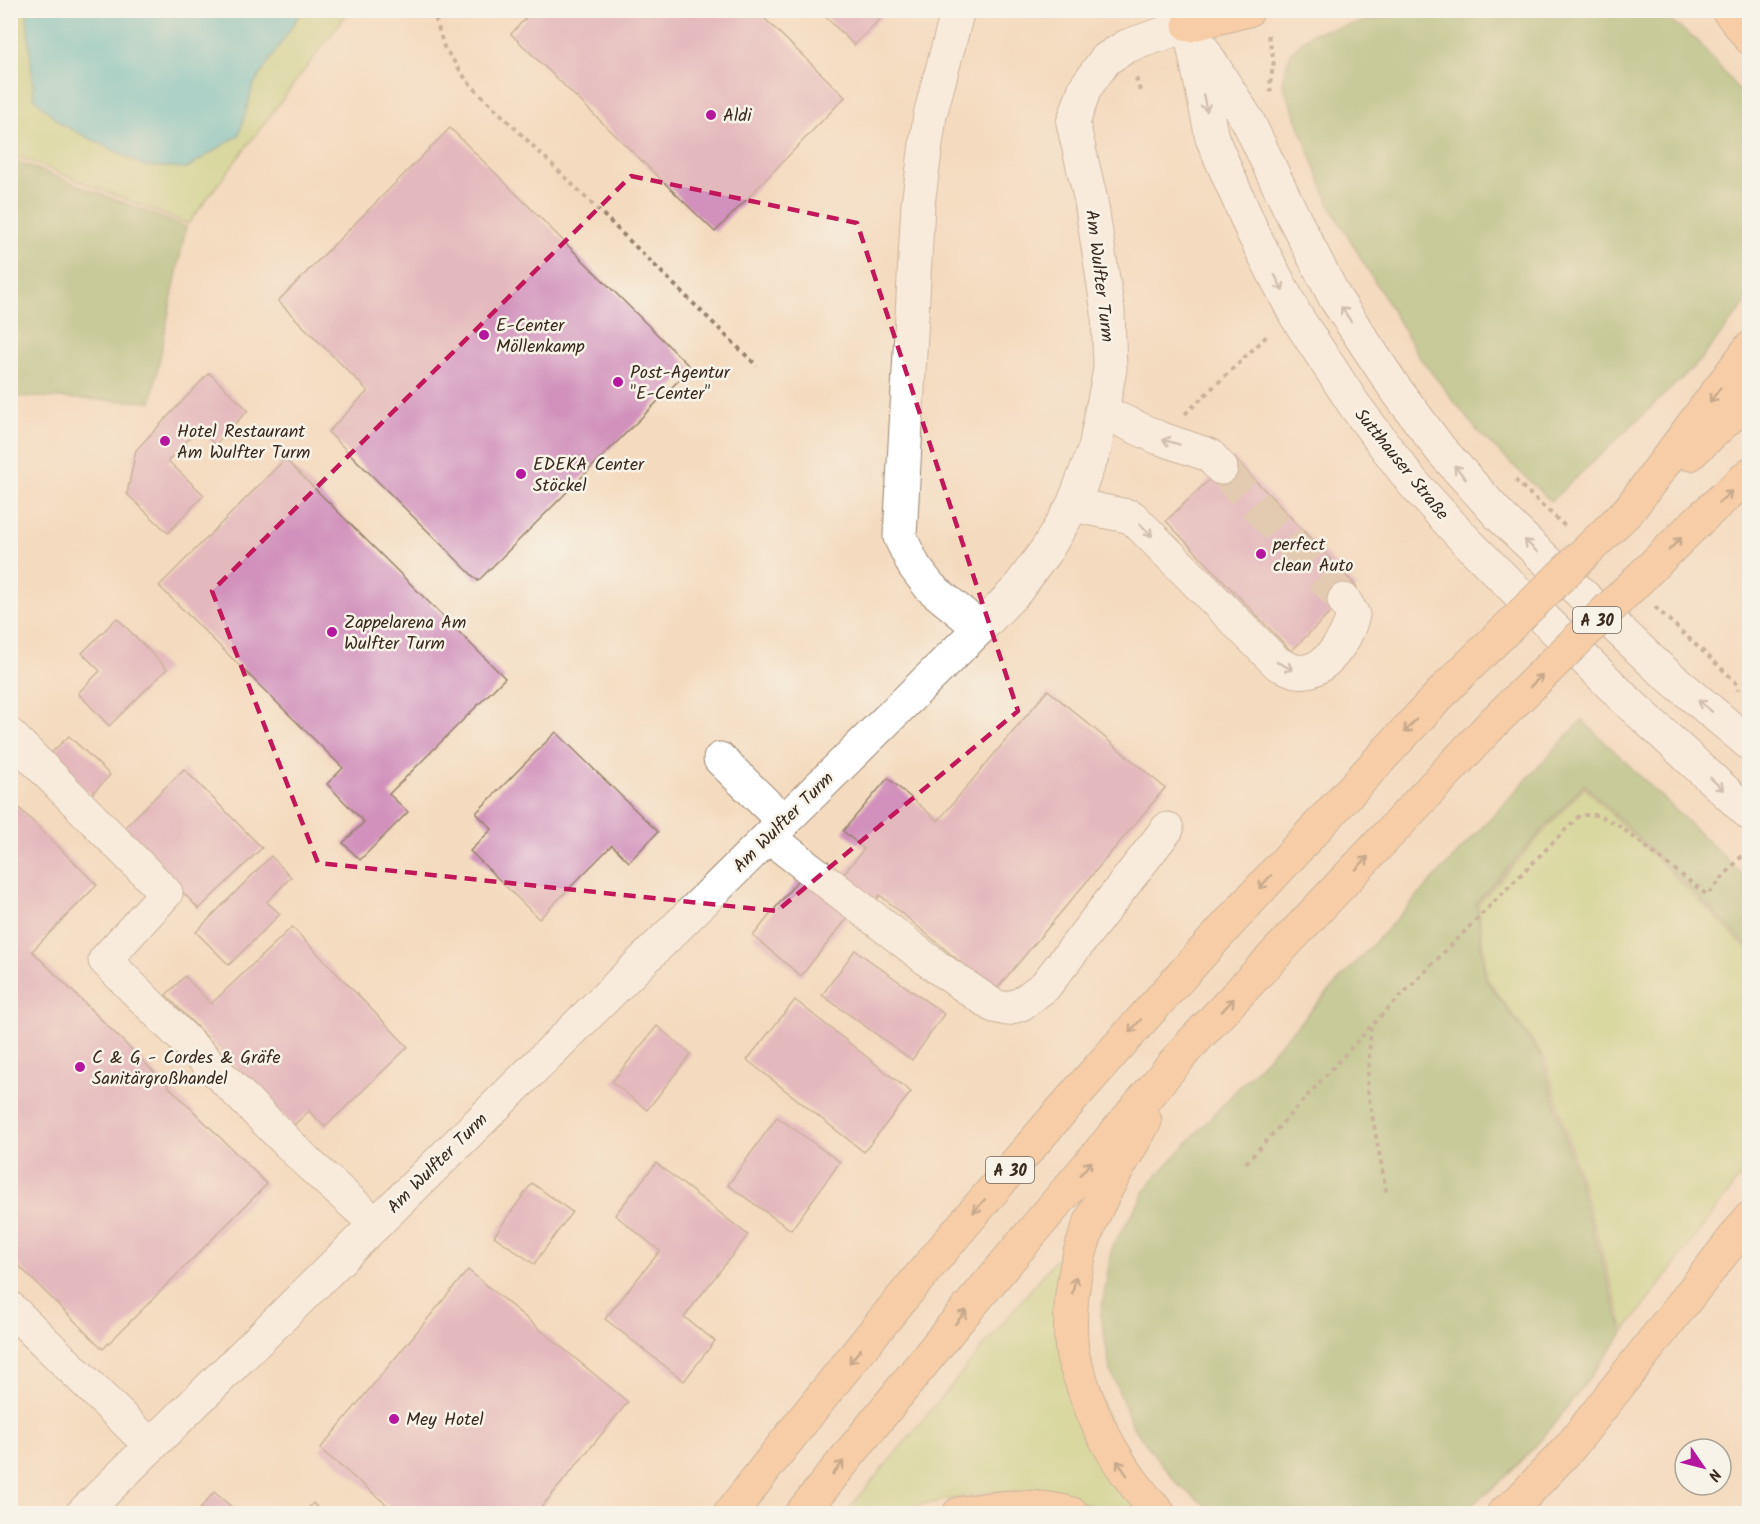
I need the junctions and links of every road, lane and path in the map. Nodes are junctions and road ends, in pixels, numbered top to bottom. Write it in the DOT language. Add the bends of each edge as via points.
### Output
graph roads {
  1 [pos="434,10"];
  2 [pos="958,10"];
  3 [pos="1728,10"];
  4 [pos="1186,18"];
  5 [pos="1258,21"];
  6 [pos="1749,38"];
  7 [pos="1271,96"];
  8 [pos="1749,348"];
  9 [pos="757,366"];
  10 [pos="1749,398"];
  11 [pos="1101,411"];
  12 [pos="1221,468"];
  13 [pos="1749,474"];
  14 [pos="1073,505"];
  15 [pos="1629,510"];
  16 [pos="1344,600"];
  17 [pos="980,628"];
  18 [pos="10,735"];
  19 [pos="1749,744"];
  20 [pos="720,759"];
  21 [pos="1749,814"];
  22 [pos="776,829"];
  23 [pos="1167,829"];
  24 [pos="1749,847"];
  25 [pos="1371,1026"];
  26 [pos="1188,1047"];
  27 [pos="1246,1163"];
  28 [pos="1386,1195"];
  29 [pos="1749,1218"];
  30 [pos="376,1224"];
  31 [pos="10,1308"];
  32 [pos="151,1446"];
  33 [pos="92,1510"];
  34 [pos="730,1514"];
  35 [pos="801,1514"];
  36 [pos="959,1514"];
  37 [pos="1072,1514"];
  38 [pos="1159,1514"];
  39 [pos="1503,1514"];
  1 -- 9 [label="path" via="444,47 468,82"];
  2 -- 17 [label="street" via="930,115 918,204 900,537 930,587"];
  3 -- 6 [label="highway"];
  4 -- 5 [label="highway"];
  4 -- 11 [label="street, Am Wulfter Turm" via="1106,59 1085,88 1073,123 1091,201 1108,312 1110,369"];
  19 -- 4 [label="street, one-way" via="1657,666 1499,515 1441,450 1335,298 1248,121"];
  4 -- 21 [label="street, Sutthauser Straße, one-way" via="1212,138 1244,212 1296,316 1355,406 1413,483 1466,541 1627,701"];
  5 -- 7 [label="path" via="1274,61"];
  8 -- 15 [label="highway, one-way"];
  10 -- 15 [label="highway, A 30"];
  12 -- 11 [label="street, one-way" via="1209,455 1159,438"];
  11 -- 14 [label="street, Am Wulfter Turm" via="1095,448"];
  26 -- 13 [label="highway, A 30, one-way, bridge" via="1494,722"];
  14 -- 16 [label="street, one-way" via="1132,517 1278,664 1297,671 1312,669 1340,646 1353,615"];
  14 -- 17 [label="street, Am Wulfter Turm" via="1016,591"];
  15 -- 34 [label="highway, A 30, one-way, bridge" via="1450,684 1111,1053 922,1272"];
  17 -- 22 [label="street, Am Wulfter Turm"];
  18 -- 30 [label="street" via="166,893 105,960 309,1164"];
  20 -- 22 [label="street"];
  22 -- 23 [label="street" via="937,967 994,1006 1007,1010 1045,986"];
  22 -- 30 [label="street, Am Wulfter Turm"];
  24 -- 25 [label="path" via="1707,895 1617,824 1598,815 1580,815"];
  25 -- 27 [label="path"];
  25 -- 28 [label="path" via="1366,1088"];
  35 -- 26 [label="highway, A 30, one-way" via="951,1327"];
  38 -- 26 [label="highway, one-way" via="1109,1449 1086,1400 1072,1352 1071,1298 1083,1243 1103,1193"];
  29 -- 39 [label="highway" via="1570,1446"];
  30 -- 32 [label="street, Am Wulfter Turm"];
  31 -- 32 [label="street"];
  32 -- 33 [label="street, Am Wulfter Turm"];
  36 -- 37 [label="highway" via="995,1507"];
}
